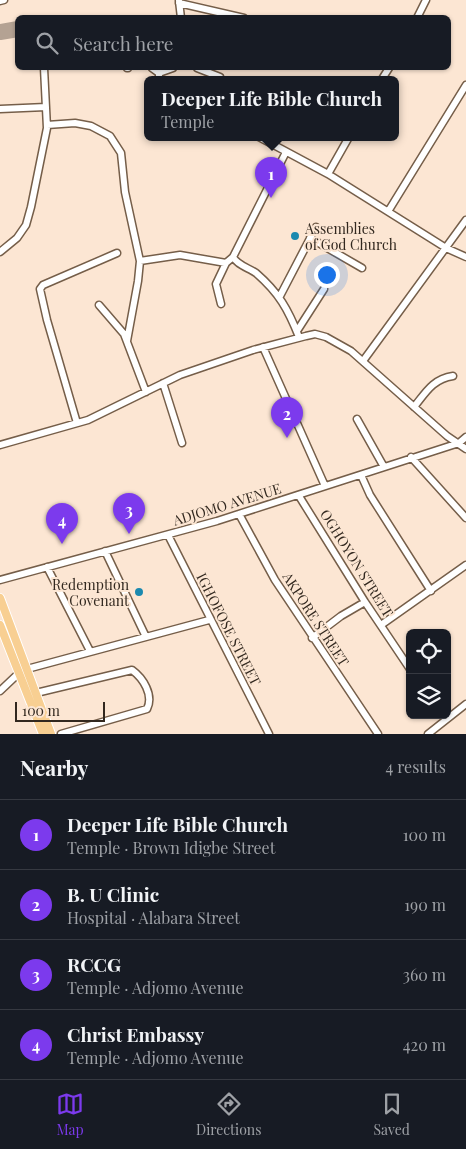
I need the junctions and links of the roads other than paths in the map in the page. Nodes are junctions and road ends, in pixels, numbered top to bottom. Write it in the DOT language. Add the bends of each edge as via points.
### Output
graph roads {
  1 [pos="4,0"];
  2 [pos="426,0"];
  3 [pos="0,1"];
  4 [pos="179,2"];
  5 [pos="181,15"];
  6 [pos="232,15"];
  7 [pos="418,15"];
  8 [pos="44,70"];
  9 [pos="203,70"];
  10 [pos="218,76"];
  11 [pos="466,85"];
  12 [pos="46,107"];
  13 [pos="0,109"];
  14 [pos="47,125"];
  15 [pos="265,141"];
  16 [pos="347,141"];
  17 [pos="286,152"];
  18 [pos="328,174"];
  19 [pos="389,210"];
  20 [pos="466,220"];
  21 [pos="316,227"];
  22 [pos="310,238"];
  23 [pos="1,248"];
  24 [pos="446,248"];
  25 [pos="117,253"];
  26 [pos="234,257"];
  27 [pos="466,257"];
  28 [pos="140,261"];
  29 [pos="226,263"];
  30 [pos="362,268"];
  31 [pos="324,289"];
  32 [pos="280,296"];
  33 [pos="221,304"];
  34 [pos="99,305"];
  35 [pos="298,334"];
  36 [pos="127,341"];
  37 [pos="263,347"];
  38 [pos="363,361"];
  39 [pos="453,376"];
  40 [pos="163,383"];
  41 [pos="146,392"];
  42 [pos="414,407"];
  43 [pos="357,419"];
  44 [pos="77,423"];
  45 [pos="466,437"];
  46 [pos="182,443"];
  47 [pos="459,443"];
  48 [pos="0,445"];
  49 [pos="466,449"];
  50 [pos="411,457"];
  51 [pos="384,466"];
  52 [pos="361,475"];
  53 [pos="325,486"];
  54 [pos="299,496"];
  55 [pos="239,514"];
  56 [pos="466,518"];
  57 [pos="168,535"];
  58 [pos="105,551"];
  59 [pos="466,565"];
  60 [pos="47,567"];
  61 [pos="0,580"];
  62 [pos="431,591"];
  63 [pos="0,598"];
  64 [pos="365,602"];
  65 [pos="209,620"];
  66 [pos="0,625"];
  67 [pos="381,625"];
  68 [pos="146,637"];
  69 [pos="312,638"];
  70 [pos="90,651"];
  71 [pos="406,663"];
  72 [pos="23,671"];
  73 [pos="0,691"];
  74 [pos="36,693"];
  75 [pos="466,704"];
  76 [pos="443,719"];
  77 [pos="445,722"];
  78 [pos="43,734"];
  79 [pos="51,734"];
  80 [pos="62,734"];
  81 [pos="269,734"];
  82 [pos="378,734"];
  83 [pos="428,734"];
  1 -- 3 [label="street"];
  2 -- 7 [label="street"];
  4 -- 5 [label="street"];
  4 -- 6 [label="street"];
  8 -- 12 [label="street"];
  9 -- 10 [label="street"];
  11 -- 19 [label="street"];
  12 -- 13 [label="street"];
  12 -- 14 [label="street"];
  14 -- 23 [label="street" via="26,225 17,238"];
  14 -- 28 [label="street" via="75,123 91,126 110,136 119,146"];
  15 -- 17 [label="street"];
  16 -- 18 [label="street"];
  17 -- 18 [label="street"];
  17 -- 26 [label="street"];
  18 -- 19 [label="street"];
  19 -- 24 [label="street"];
  20 -- 24 [label="street"];
  21 -- 22 [label="street"];
  22 -- 30 [label="street"];
  22 -- 32 [label="street"];
  24 -- 27 [label="street"];
  24 -- 38 [label="street"];
  25 -- 44 [label="street" via="40,289"];
  26 -- 29 [label="street"];
  26 -- 32 [label="street"];
  28 -- 29 [label="street" via="180,255"];
  28 -- 36 [label="street"];
  29 -- 33 [label="street" via="216,284"];
  31 -- 35 [label="street"];
  32 -- 35 [label="street"];
  34 -- 36 [label="street"];
  35 -- 37 [label="street"];
  35 -- 38 [label="street" via="326,337"];
  36 -- 41 [label="street"];
  37 -- 40 [label="street"];
  37 -- 53 [label="street"];
  38 -- 42 [label="street"];
  39 -- 42 [label="street" via="436,381"];
  40 -- 41 [label="street"];
  40 -- 46 [label="street"];
  41 -- 44 [label="street"];
  42 -- 47 [label="street"];
  43 -- 51 [label="street"];
  44 -- 48 [label="street"];
  45 -- 47 [label="street"];
  47 -- 49 [label="street"];
  47 -- 50 [label="street, ADJOMO AVENUE"];
  50 -- 51 [label="street, ADJOMO AVENUE"];
  50 -- 56 [label="street"];
  51 -- 52 [label="street, ADJOMO AVENUE"];
  52 -- 53 [label="street, ADJOMO AVENUE"];
  52 -- 62 [label="street" via="370,495"];
  53 -- 54 [label="street, ADJOMO AVENUE"];
  54 -- 55 [label="street, ADJOMO AVENUE"];
  54 -- 64 [label="street, OGHOYON STREET"];
  55 -- 57 [label="street, ADJOMO AVENUE"];
  55 -- 69 [label="street, AKPORE STREET"];
  57 -- 58 [label="street, ADJOMO AVENUE"];
  57 -- 65 [label="street, IGHOFOSE STREET"];
  58 -- 60 [label="street, ADJOMO AVENUE"];
  58 -- 68 [label="street"];
  59 -- 62 [label="street"];
  60 -- 61 [label="street, ADJOMO AVENUE"];
  60 -- 70 [label="street"];
  62 -- 67 [label="street"];
  63 -- 72 [label="main road"];
  64 -- 67 [label="street, OGHOYON STREET"];
  64 -- 69 [label="street"];
  65 -- 68 [label="street"];
  65 -- 81 [label="street, IGHOFOSE STREET"];
  66 -- 72 [label="main road"];
  67 -- 71 [label="street, OGHOYON STREET"];
  68 -- 70 [label="street"];
  69 -- 82 [label="street, AKPORE STREET"];
  70 -- 72 [label="street"];
  72 -- 73 [label="street"];
  72 -- 74 [label="main road"];
  72 -- 78 [label="main road"];
  74 -- 79 [label="main road"];
  74 -- 80 [label="street" via="132,670 140,676 148,697 147,709"];
  75 -- 77 [label="street"];
  76 -- 77 [label="street"];
  77 -- 83 [label="street"];
}
